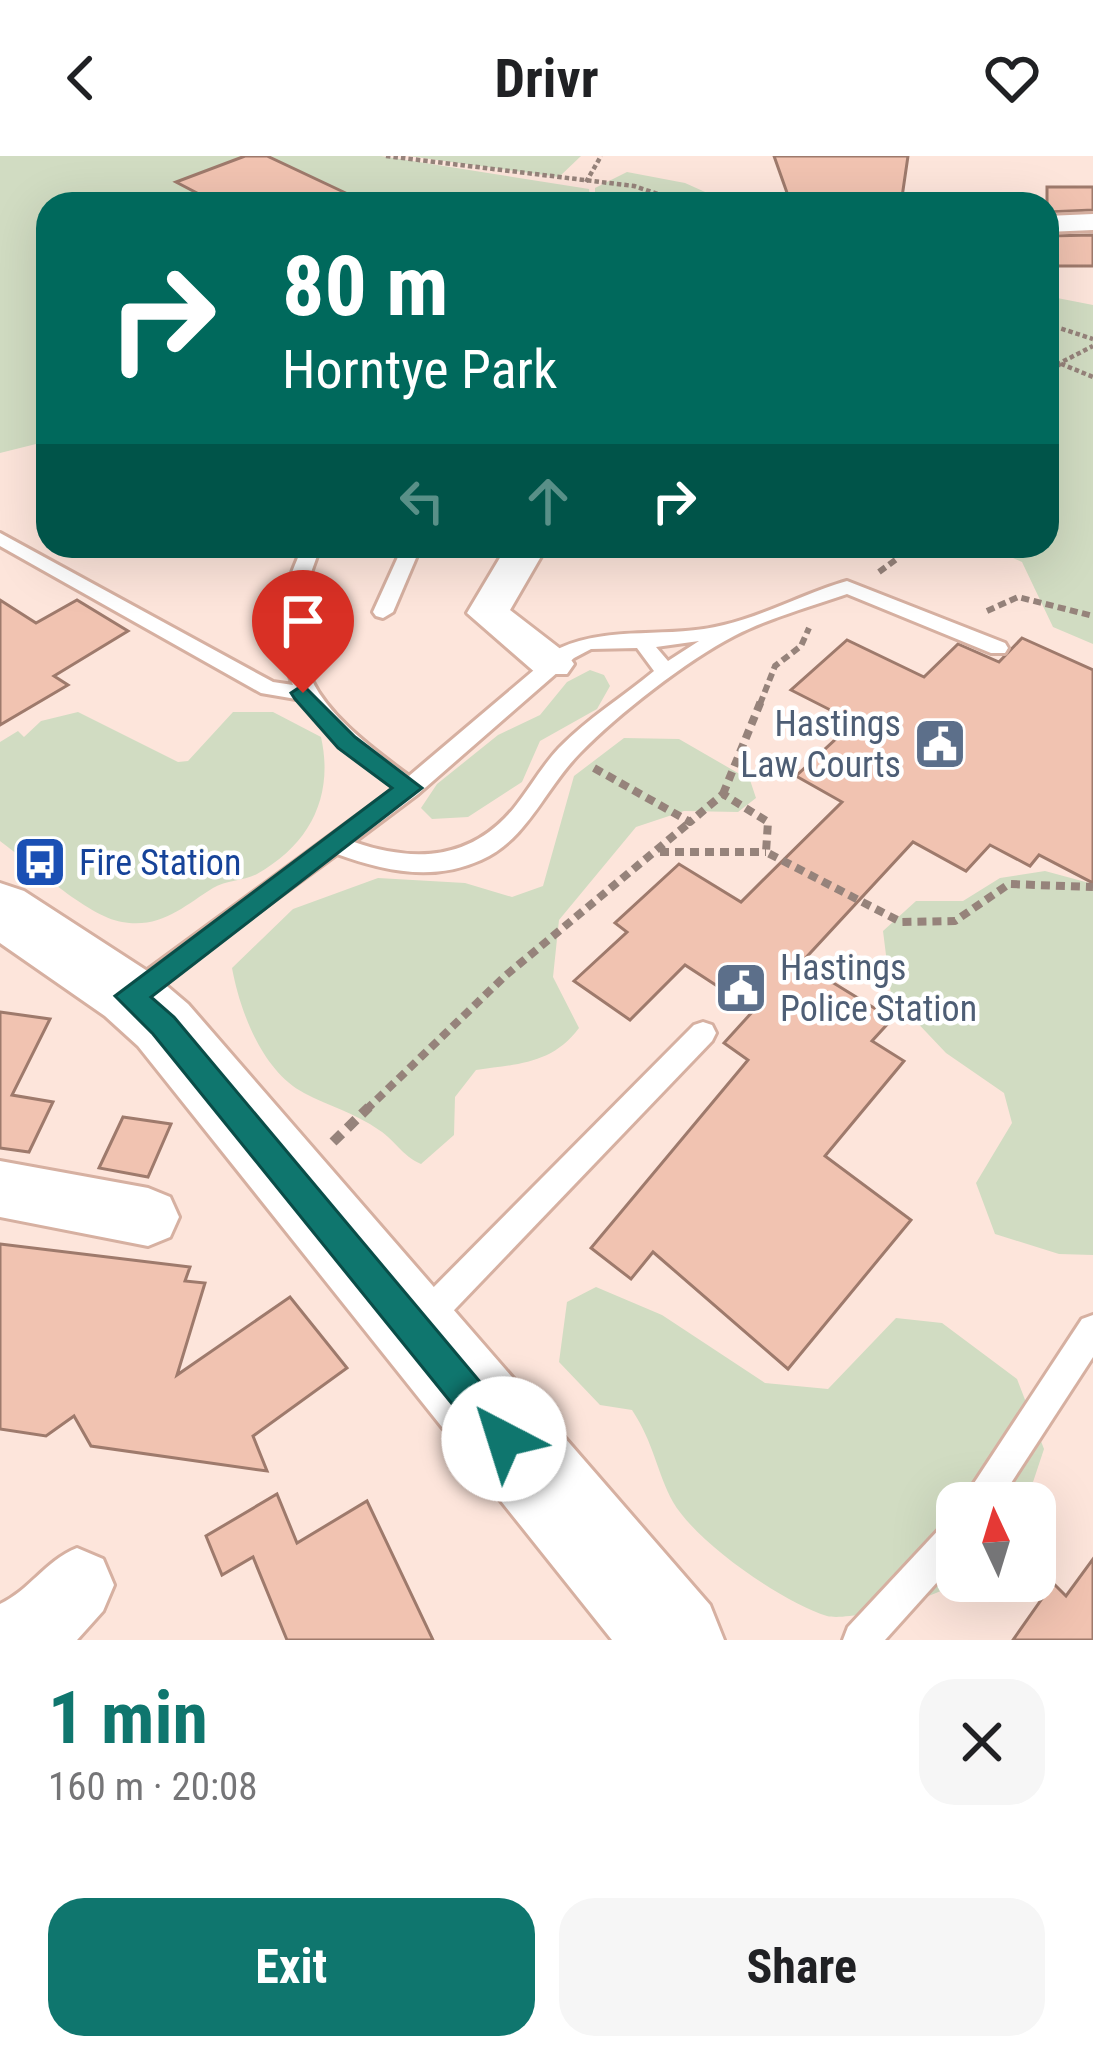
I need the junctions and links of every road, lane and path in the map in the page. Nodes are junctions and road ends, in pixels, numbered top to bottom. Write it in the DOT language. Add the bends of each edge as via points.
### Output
graph roads {
  1 [pos="386,156"];
  2 [pos="601,156"];
  3 [pos="586,182"];
  4 [pos="662,192"];
  5 [pos="1093,222"];
  6 [pos="1059,223"];
  7 [pos="1059,329"];
  8 [pos="1093,343"];
  9 [pos="1060,363"];
  10 [pos="1059,366"];
  11 [pos="1093,377"];
  12 [pos="0,538"];
  13 [pos="306,558"];
  14 [pos="407,558"];
  15 [pos="520,558"];
  16 [pos="883,570"];
  17 [pos="904,579"];
  18 [pos="847,587"];
  19 [pos="968,604"];
  20 [pos="383,612"];
  21 [pos="1093,616"];
  22 [pos="728,631"];
  23 [pos="642,642"];
  24 [pos="998,648"];
  25 [pos="552,664"];
  26 [pos="666,672"];
  27 [pos="303,693"];
  28 [pos="566,753"];
  29 [pos="410,788"];
  30 [pos="723,794"];
  31 [pos="690,822"];
  32 [pos="336,845"];
  33 [pos="657,852"];
  34 [pos="766,852"];
  35 [pos="1093,887"];
  36 [pos="3,917"];
  37 [pos="130,996"];
  38 [pos="703,1034"];
  39 [pos="293,1181"];
  40 [pos="0,1189"];
  41 [pos="148,1216"];
  42 [pos="413,1330"];
  43 [pos="1093,1330"];
  44 [pos="992,1482"];
  45 [pos="936,1558"];
  46 [pos="77,1585"];
  47 [pos="660,1634"];
  48 [pos="7,1640"];
  49 [pos="861,1640"];
  1 -- 3 [label="path"];
  2 -- 3 [label="path"];
  3 -- 4 [label="path"];
  5 -- 6 [label="street"];
  7 -- 8 [label="path"];
  8 -- 9 [label="path"];
  9 -- 10 [label="path"];
  9 -- 11 [label="path"];
  12 -- 27 [label="lane" via="268,688"];
  13 -- 27 [label="lane" via="289,629"];
  14 -- 20 [label="lane"];
  15 -- 25 [label="street" via="488,613"];
  16 -- 17 [label="path"];
  18 -- 22 [label="lane"];
  18 -- 24 [label="lane"];
  18 -- 30 [label="path" via="815,612 802,646 776,666"];
  19 -- 21 [label="path" via="990,612 1018,598"];
  22 -- 23 [label="lane"];
  22 -- 26 [label="lane"];
  23 -- 25 [label="lane" via="589,644"];
  23 -- 26 [label="lane"];
  25 -- 29 [label="lane"];
  26 -- 28 [label="lane"];
  27 -- 29 [label="lane" via="347,742"];
  28 -- 31 [label="path"];
  28 -- 32 [label="lane" via="513,825 476,854 448,865 384,862"];
  29 -- 32 [label="lane"];
  30 -- 31 [label="path"];
  30 -- 34 [label="path" via="768,822"];
  31 -- 33 [label="path"];
  32 -- 37 [label="lane"];
  33 -- 34 [label="path"];
  33 -- 39 [label="path" via="505,976"];
  34 -- 35 [label="path" via="901,922 955,921 1009,884"];
  36 -- 37 [label="highway"];
  37 -- 39 [label="highway" via="164,1025"];
  38 -- 42 [label="lane"];
  39 -- 42 [label="highway"];
  40 -- 41 [label="street"];
  42 -- 47 [label="highway"];
  43 -- 44 [label="lane"];
  45 -- 49 [label="lane"];
  46 -- 48 [label="street" via="40,1624"];
}
